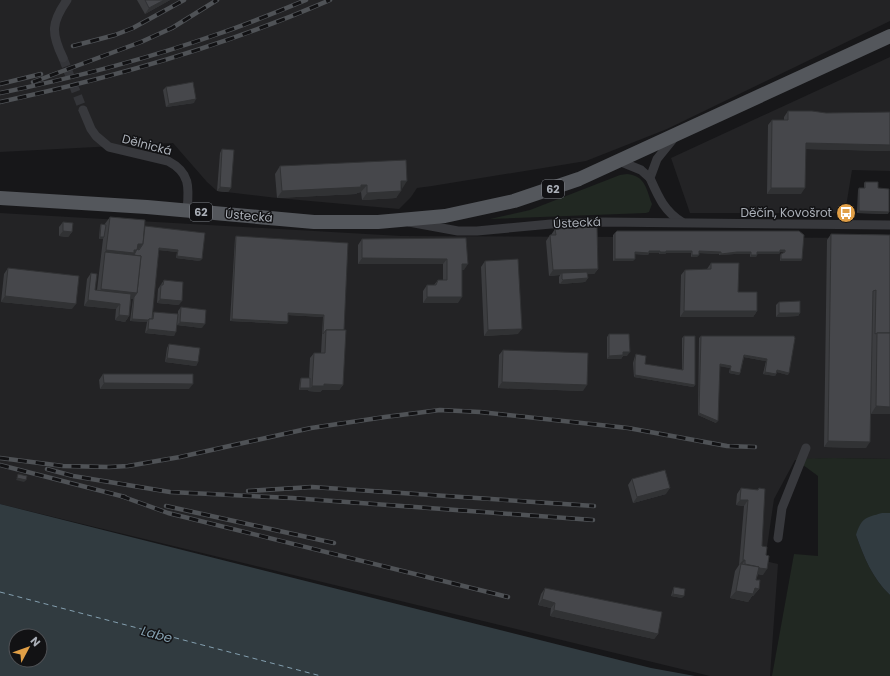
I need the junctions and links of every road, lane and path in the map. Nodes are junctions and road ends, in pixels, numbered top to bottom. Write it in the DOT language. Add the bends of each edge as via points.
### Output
graph roads {
  1 [pos="67,0"];
  2 [pos="890,36"];
  3 [pos="63,58"];
  4 [pos="83,110"];
  5 [pos="677,134"];
  6 [pos="619,161"];
  7 [pos="650,178"];
  8 [pos="0,198"];
  9 [pos="187,211"];
  10 [pos="402,221"];
  11 [pos="682,222"];
  12 [pos="890,225"];
  13 [pos="806,448"];
  14 [pos="778,538"];
  1 -- 3 [label="street" via="60,9 54,25 54,34"];
  2 -- 5 [label="main road, 62"];
  4 -- 9 [label="street, Dělnická" via="91,129 109,147 176,165 186,177"];
  5 -- 6 [label="main road, Ústecká / 62"];
  5 -- 7 [label="street" via="657,160"];
  6 -- 7 [label="street" via="641,170"];
  6 -- 10 [label="main road, Ústecká / 62" via="514,202 445,216"];
  7 -- 11 [label="street" via="663,206"];
  8 -- 9 [label="main road, Ústecká / 62"];
  9 -- 10 [label="main road, Ústecká / 62" via="314,222"];
  10 -- 11 [label="street, Ústecká" via="458,231 551,224"];
  11 -- 12 [label="street, Ústecká"];
  13 -- 14 [label="street" via="782,508"];
}
